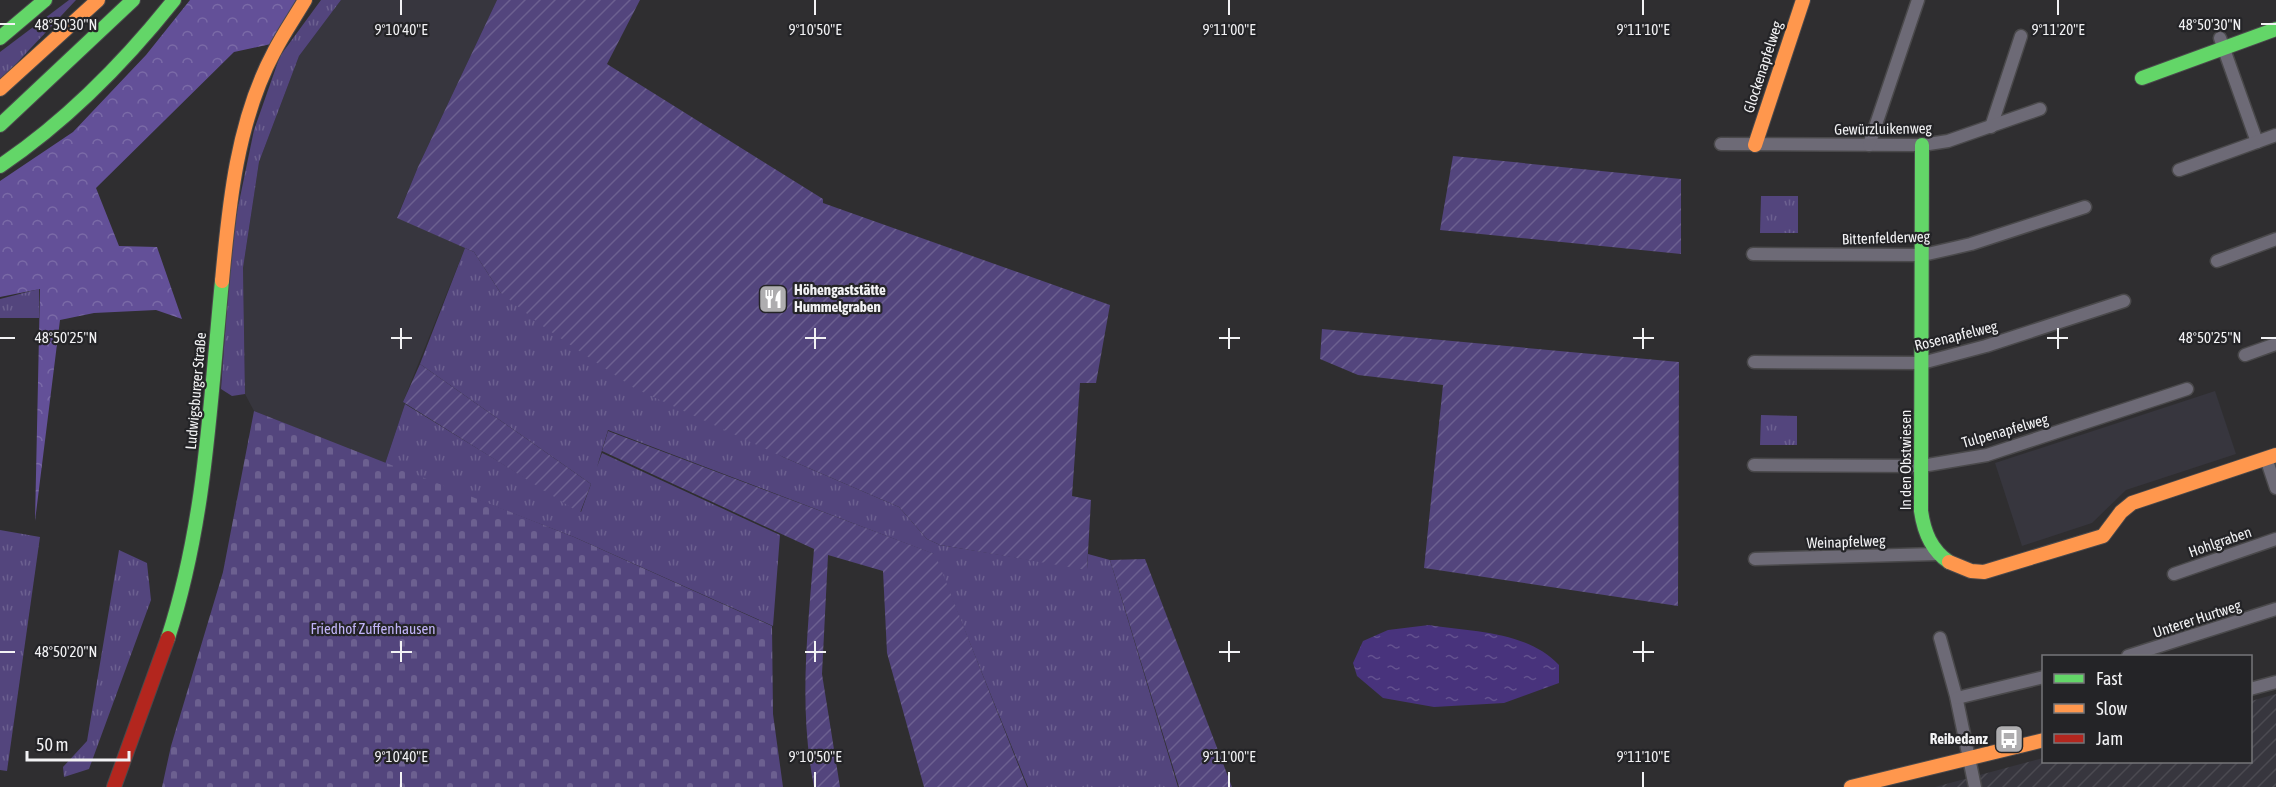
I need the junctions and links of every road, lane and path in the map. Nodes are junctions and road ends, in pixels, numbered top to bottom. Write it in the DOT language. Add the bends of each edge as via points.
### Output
graph roads {
  1 [pos="45,0"];
  2 [pos="98,0"];
  3 [pos="133,0"];
  4 [pos="174,0"];
  5 [pos="304,0"];
  6 [pos="1803,0"];
  7 [pos="1918,0"];
  8 [pos="2276,29"];
  9 [pos="2021,36"];
  10 [pos="0,38"];
  11 [pos="2222,43"];
  12 [pos="2142,78"];
  13 [pos="0,89"];
  14 [pos="2040,109"];
  15 [pos="0,125"];
  16 [pos="1991,127"];
  17 [pos="2276,135"];
  18 [pos="2257,142"];
  19 [pos="1721,144"];
  20 [pos="1755,145"];
  21 [pos="1869,145"];
  22 [pos="1922,145"];
  23 [pos="0,166"];
  24 [pos="2179,170"];
  25 [pos="2085,207"];
  26 [pos="2276,239"];
  27 [pos="1753,254"];
  28 [pos="1923,255"];
  29 [pos="2217,261"];
  30 [pos="2124,301"];
  31 [pos="2276,344"];
  32 [pos="2245,355"];
  33 [pos="1754,362"];
  34 [pos="1922,363"];
  35 [pos="2187,389"];
  36 [pos="2271,456"];
  37 [pos="1754,465"];
  38 [pos="1922,466"];
  39 [pos="2276,488"];
  40 [pos="2276,539"];
  41 [pos="1937,554"];
  42 [pos="1755,559"];
  43 [pos="2174,574"];
  44 [pos="2276,609"];
  45 [pos="1940,638"];
  46 [pos="2134,655"];
  47 [pos="2042,677"];
  48 [pos="2276,682"];
  49 [pos="2252,688"];
  50 [pos="1957,698"];
  51 [pos="2042,740"];
  52 [pos="1969,758"];
  53 [pos="114,787"];
  54 [pos="1851,787"];
  55 [pos="1975,787"];
  1 -- 10 [label="main road"];
  2 -- 13 [label="main road"];
  3 -- 15 [label="main road"];
  4 -- 23 [label="main road" via="84,102 31,147"];
  5 -- 53 [label="main road, Ludwigsburger Straße" via="257,86 247,123 232,192 206,472 196,532 166,651"];
  6 -- 20 [label="main road, Glockenapfelweg"];
  7 -- 21 [label="street"];
  8 -- 11 [label="main road"];
  9 -- 16 [label="street"];
  11 -- 12 [label="main road"];
  11 -- 18 [label="street"];
  14 -- 16 [label="street, Gewürzluikenweg"];
  16 -- 22 [label="street, Gewürzluikenweg"];
  17 -- 18 [label="street"];
  18 -- 24 [label="street"];
  19 -- 20 [label="street, Gewürzluikenweg"];
  20 -- 21 [label="street, Gewürzluikenweg"];
  21 -- 22 [label="street, Gewürzluikenweg"];
  22 -- 28 [label="main road, In den Obstwiesen"];
  25 -- 28 [label="street, Bittenfelderweg" via="1971,244"];
  26 -- 29 [label="street"];
  27 -- 28 [label="street, Bittenfelderweg"];
  28 -- 34 [label="main road, In den Obstwiesen"];
  30 -- 34 [label="street, Rosenapfelweg"];
  31 -- 32 [label="street"];
  33 -- 34 [label="street, Rosenapfelweg"];
  34 -- 38 [label="main road, In den Obstwiesen"];
  35 -- 38 [label="street, Tulpenapfelweg" via="1987,454"];
  36 -- 39 [label="street"];
  36 -- 41 [label="main road" via="2132,503 2103,536 1996,569 1971,571"];
  37 -- 38 [label="street, Tulpenapfelweg"];
  38 -- 41 [label="main road, In den Obstwiesen" via="1923,527"];
  40 -- 43 [label="street, Hohlgraben"];
  41 -- 42 [label="street, Weinapfelweg"];
  44 -- 46 [label="street, Unterer Hurtweg"];
  45 -- 50 [label="street"];
  47 -- 50 [label="street"];
  48 -- 49 [label="street"];
  50 -- 52 [label="street"];
  51 -- 52 [label="main road"];
  52 -- 54 [label="main road"];
  52 -- 55 [label="street"];
}
